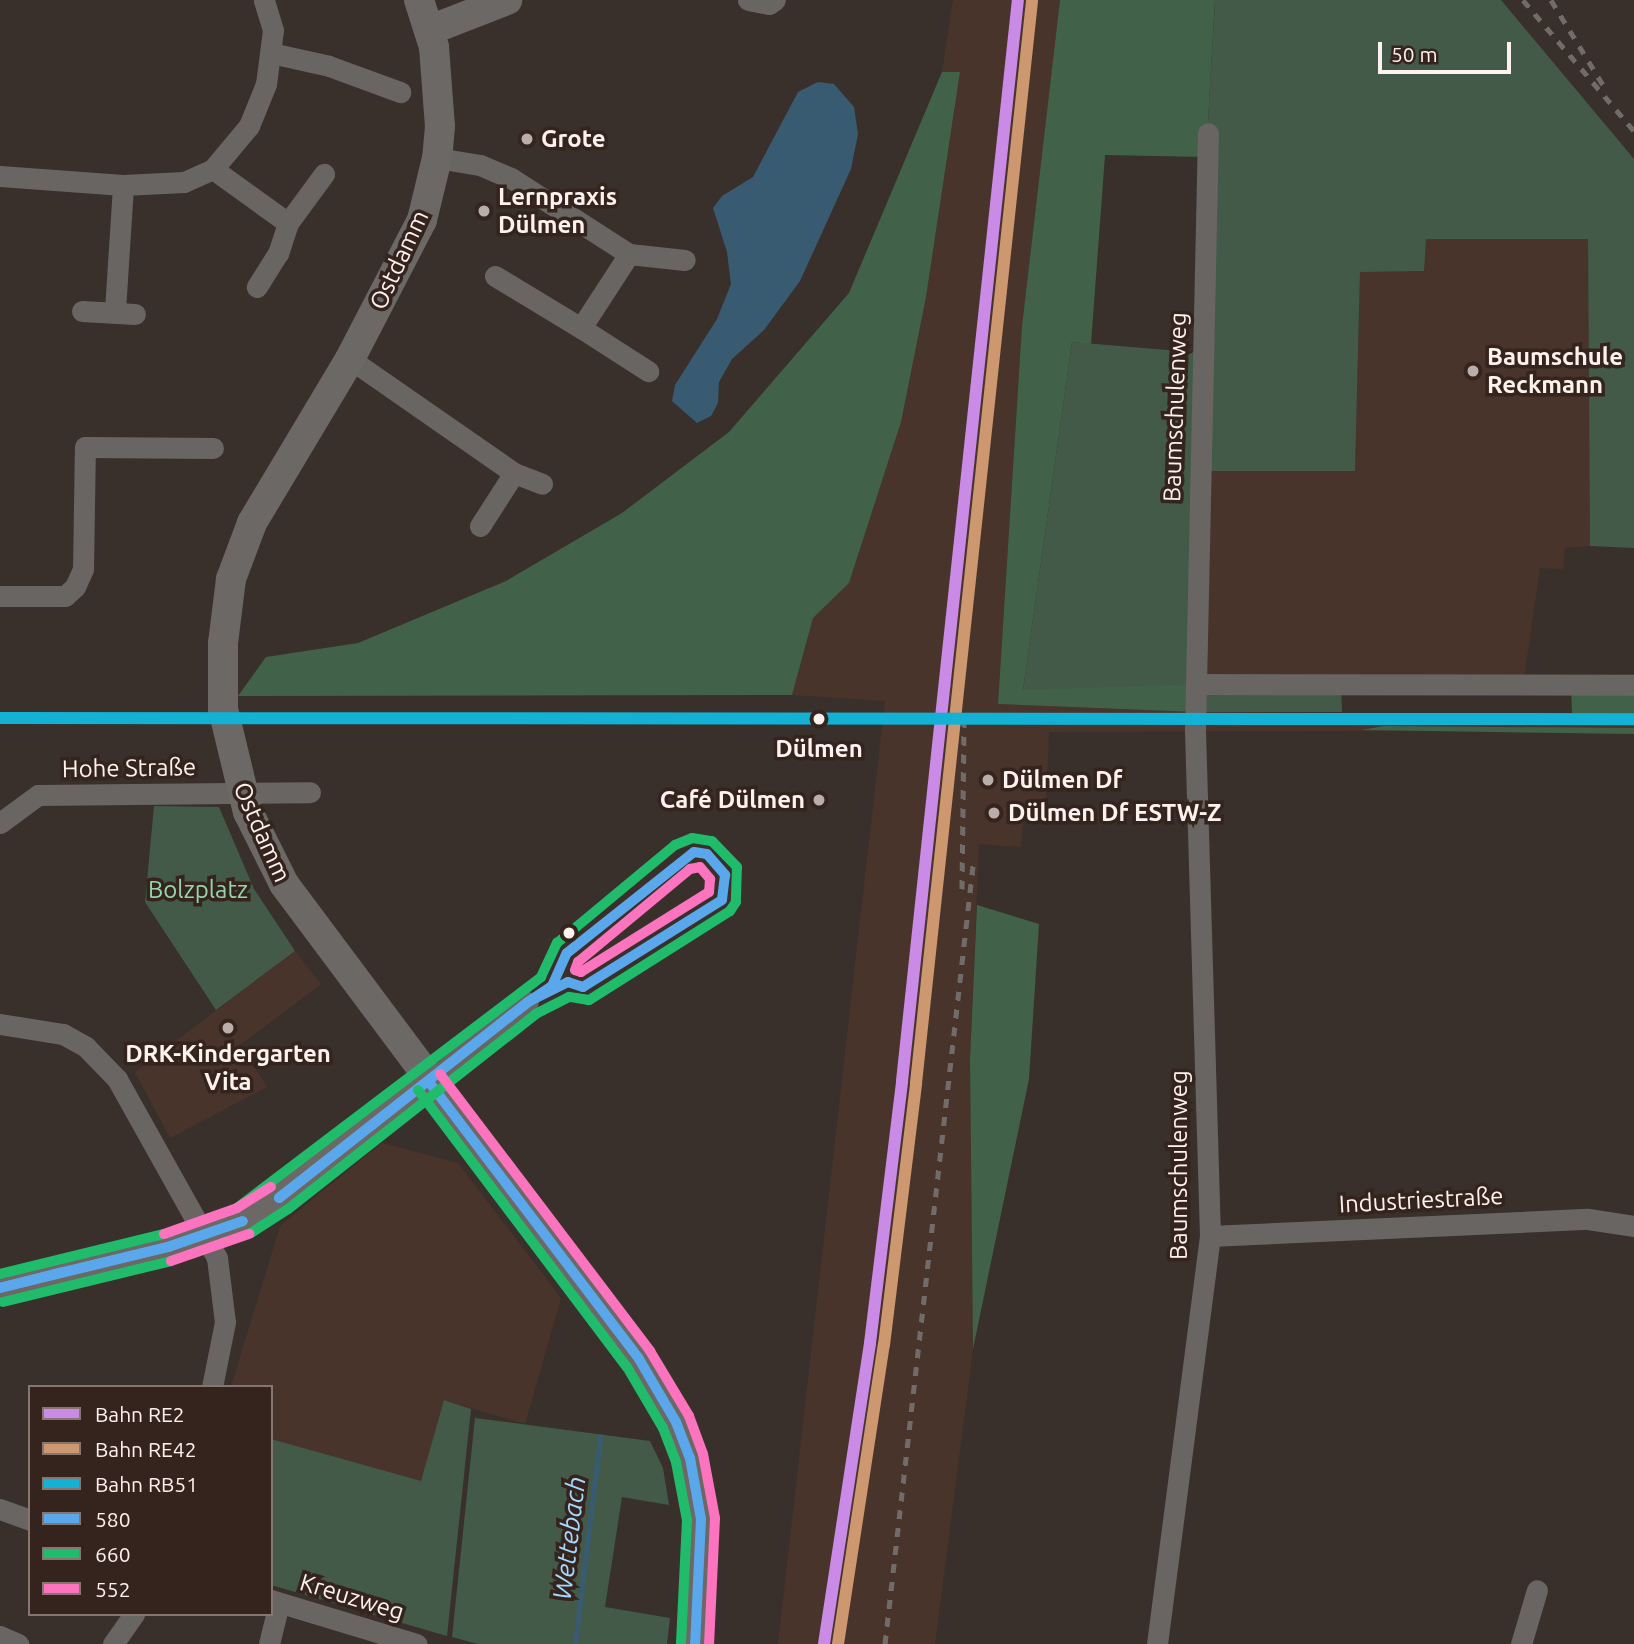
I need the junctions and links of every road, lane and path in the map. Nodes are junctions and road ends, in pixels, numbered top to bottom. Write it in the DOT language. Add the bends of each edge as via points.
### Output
graph roads {
  1 [pos="264,0"];
  2 [pos="419,0"];
  3 [pos="507,0"];
  4 [pos="748,0"];
  5 [pos="775,0"];
  6 [pos="430,30"];
  7 [pos="271,53"];
  8 [pos="400,92"];
  9 [pos="1208,133"];
  10 [pos="437,158"];
  11 [pos="213,169"];
  12 [pos="324,174"];
  13 [pos="0,176"];
  14 [pos="123,185"];
  15 [pos="288,223"];
  16 [pos="629,254"];
  17 [pos="685,260"];
  18 [pos="495,276"];
  19 [pos="257,287"];
  20 [pos="82,310"];
  21 [pos="581,328"];
  22 [pos="350,359"];
  23 [pos="648,371"];
  24 [pos="213,448"];
  25 [pos="514,473"];
  26 [pos="542,484"];
  27 [pos="480,526"];
  28 [pos="0,596"];
  29 [pos="1196,684"];
  30 [pos="1634,685"];
  31 [pos="310,792"];
  32 [pos="0,823"];
  33 [pos="528,1002"];
  34 [pos="0,1024"];
  35 [pos="429,1082"];
  36 [pos="1634,1226"];
  37 [pos="204,1236"];
  38 [pos="1210,1236"];
  39 [pos="0,1288"];
  40 [pos="212,1385"];
  41 [pos="0,1509"];
  42 [pos="28,1519"];
  43 [pos="1537,1590"];
  44 [pos="275,1602"];
  45 [pos="133,1616"];
  46 [pos="0,1636"];
  47 [pos="18,1644"];
  48 [pos="113,1644"];
  49 [pos="269,1644"];
  50 [pos="417,1644"];
  51 [pos="695,1644"];
  52 [pos="1157,1644"];
  53 [pos="1521,1644"];
  1 -- 7 [label="street" via="273,30"];
  2 -- 6 [label="street, Ostdamm"];
  3 -- 6 [label="street"];
  4 -- 5 [label="street" via="769,4"];
  6 -- 10 [label="street, Ostdamm" via="440,126"];
  7 -- 8 [label="street" via="329,66"];
  7 -- 11 [label="street" via="266,84 249,126"];
  9 -- 29 [label="street, Baumschulenweg"];
  10 -- 16 [label="street" via="480,165 511,178"];
  10 -- 22 [label="street, Ostdamm" via="422,219"];
  11 -- 14 [label="street" via="184,182"];
  11 -- 15 [label="street"];
  12 -- 15 [label="street"];
  13 -- 14 [label="street"];
  14 -- 20 [label="street" via="125,312"];
  15 -- 19 [label="street" via="278,253"];
  16 -- 17 [label="street"];
  16 -- 21 [label="street"];
  18 -- 21 [label="street"];
  21 -- 23 [label="street"];
  22 -- 25 [label="street"];
  22 -- 35 [label="street, Ostdamm" via="266,492 235,568 223,643 223,709 237,780 279,875 314,930"];
  24 -- 28 [label="street" via="85,447 83,569 75,587 65,596"];
  25 -- 26 [label="street"];
  25 -- 27 [label="street"];
  29 -- 30 [label="street"];
  29 -- 38 [label="street, Baumschulenweg"];
  31 -- 32 [label="street, Hohe Straße" via="38,795"];
  33 -- 35 [label="street"];
  34 -- 37 [label="street" via="63,1034 86,1047 109,1071"];
  35 -- 37 [label="street" via="279,1198"];
  35 -- 51 [label="street, Ostdamm" via="639,1359 676,1422 690,1458 700,1510 701,1581"];
  36 -- 38 [label="street, Industriestraße" via="1588,1219"];
  37 -- 39 [label="street"];
  37 -- 40 [label="street" via="220,1270 225,1322"];
  38 -- 52 [label="street, Baumschulenweg"];
  41 -- 42 [label="street"];
  43 -- 53 [label="street"];
  44 -- 49 [label="street"];
  44 -- 50 [label="street, Kreuzweg"];
  45 -- 48 [label="street"];
  46 -- 47 [label="street"];
}
